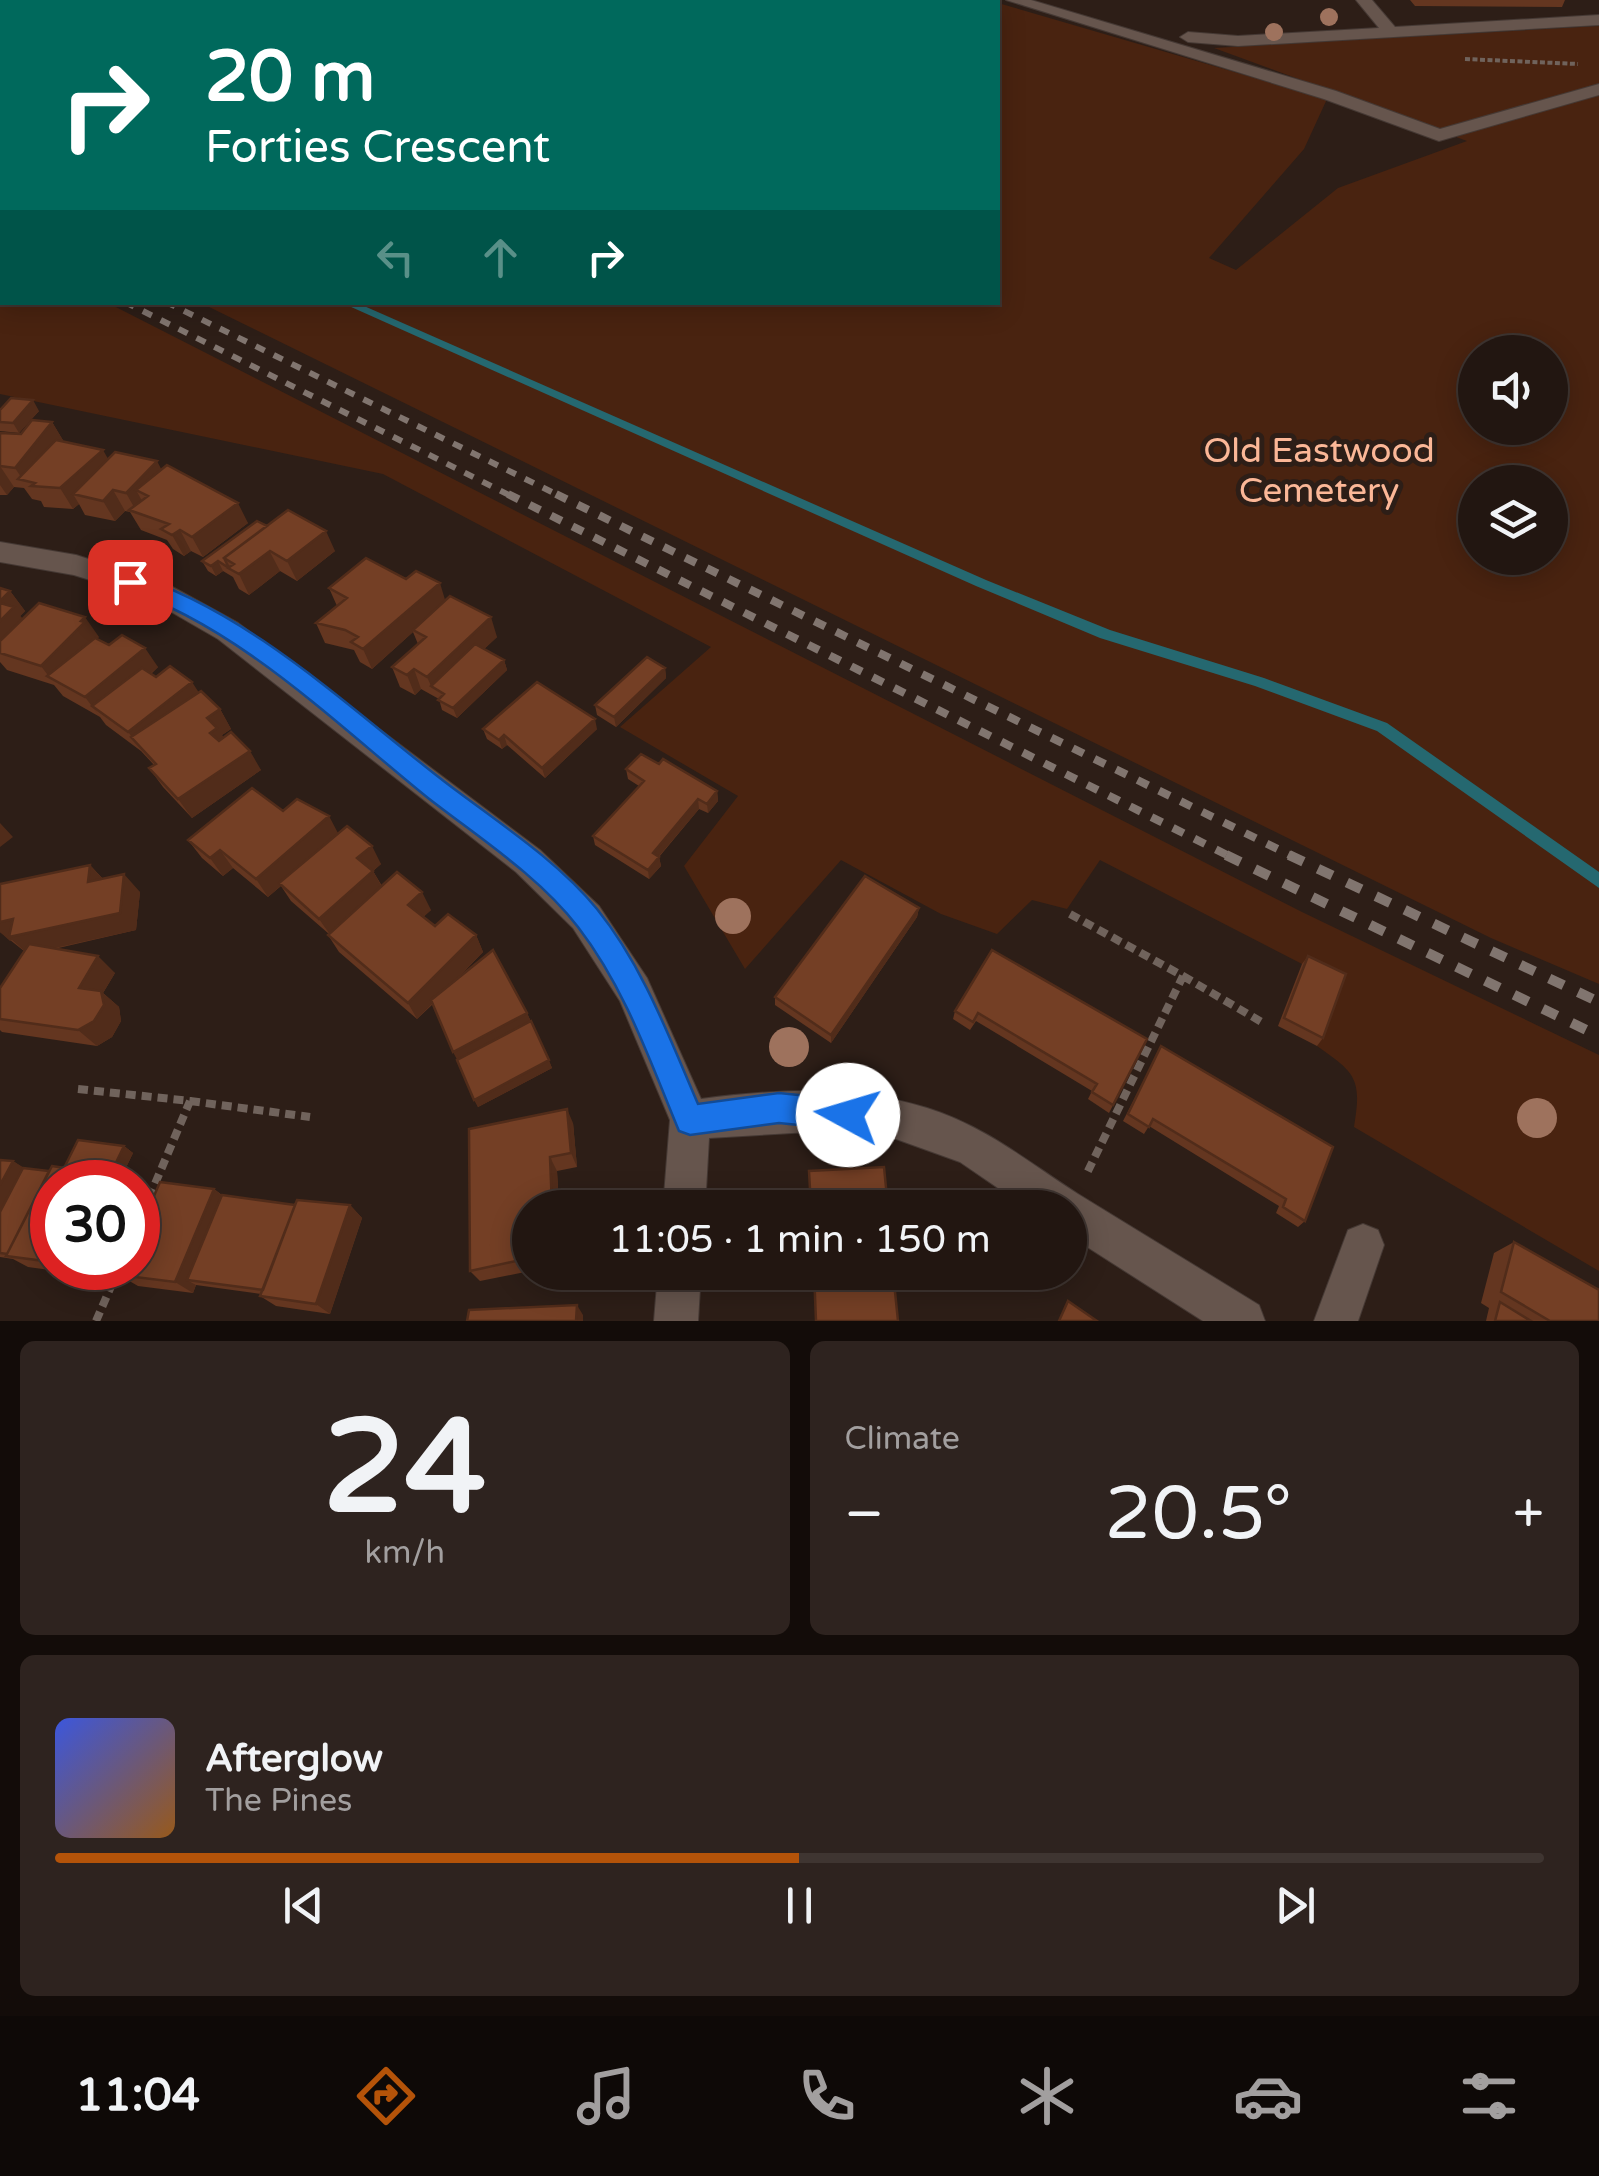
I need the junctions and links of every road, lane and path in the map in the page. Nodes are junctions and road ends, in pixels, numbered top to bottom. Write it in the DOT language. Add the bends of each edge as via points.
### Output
graph roads {
  1 [pos="1014,0"];
  2 [pos="1057,0"];
  3 [pos="1364,0"];
  4 [pos="1599,20"];
  5 [pos="1390,31"];
  6 [pos="1485,60"];
  7 [pos="1489,68"];
  8 [pos="1599,89"];
  9 [pos="0,552"];
  10 [pos="1070,914"];
  11 [pos="1183,976"];
  12 [pos="1265,1024"];
  13 [pos="78,1089"];
  14 [pos="190,1100"];
  15 [pos="310,1117"];
  16 [pos="690,1120"];
  17 [pos="160,1172"];
  18 [pos="685,1190"];
  19 [pos="1048,1190"];
  20 [pos="1077,1190"];
  21 [pos="1087,1214"];
  22 [pos="1363,1244"];
  23 [pos="109,1290"];
  24 [pos="679,1290"];
  25 [pos="96,1321"];
  26 [pos="676,1321"];
  27 [pos="1242,1321"];
  28 [pos="1336,1321"];
  1 -- 8 [label="street" via="1330,94 1438,135"];
  2 -- 5 [label="street" via="1204,41"];
  3 -- 5 [label="street"];
  4 -- 5 [label="street"];
  6 -- 7 [label="path"];
  9 -- 16 [label="street" via="76,565 156,591 228,631 528,861 586,917 634,990"];
  10 -- 11 [label="path"];
  11 -- 12 [label="path"];
  11 -- 20 [label="path"];
  13 -- 14 [label="path"];
  14 -- 15 [label="path"];
  14 -- 17 [label="path"];
  16 -- 18 [label="street"];
  16 -- 19 [label="street" via="779,1108 926,1128"];
  21 -- 27 [label="street"];
  22 -- 28 [label="street"];
  23 -- 25 [label="path"];
  24 -- 26 [label="street"];
}
